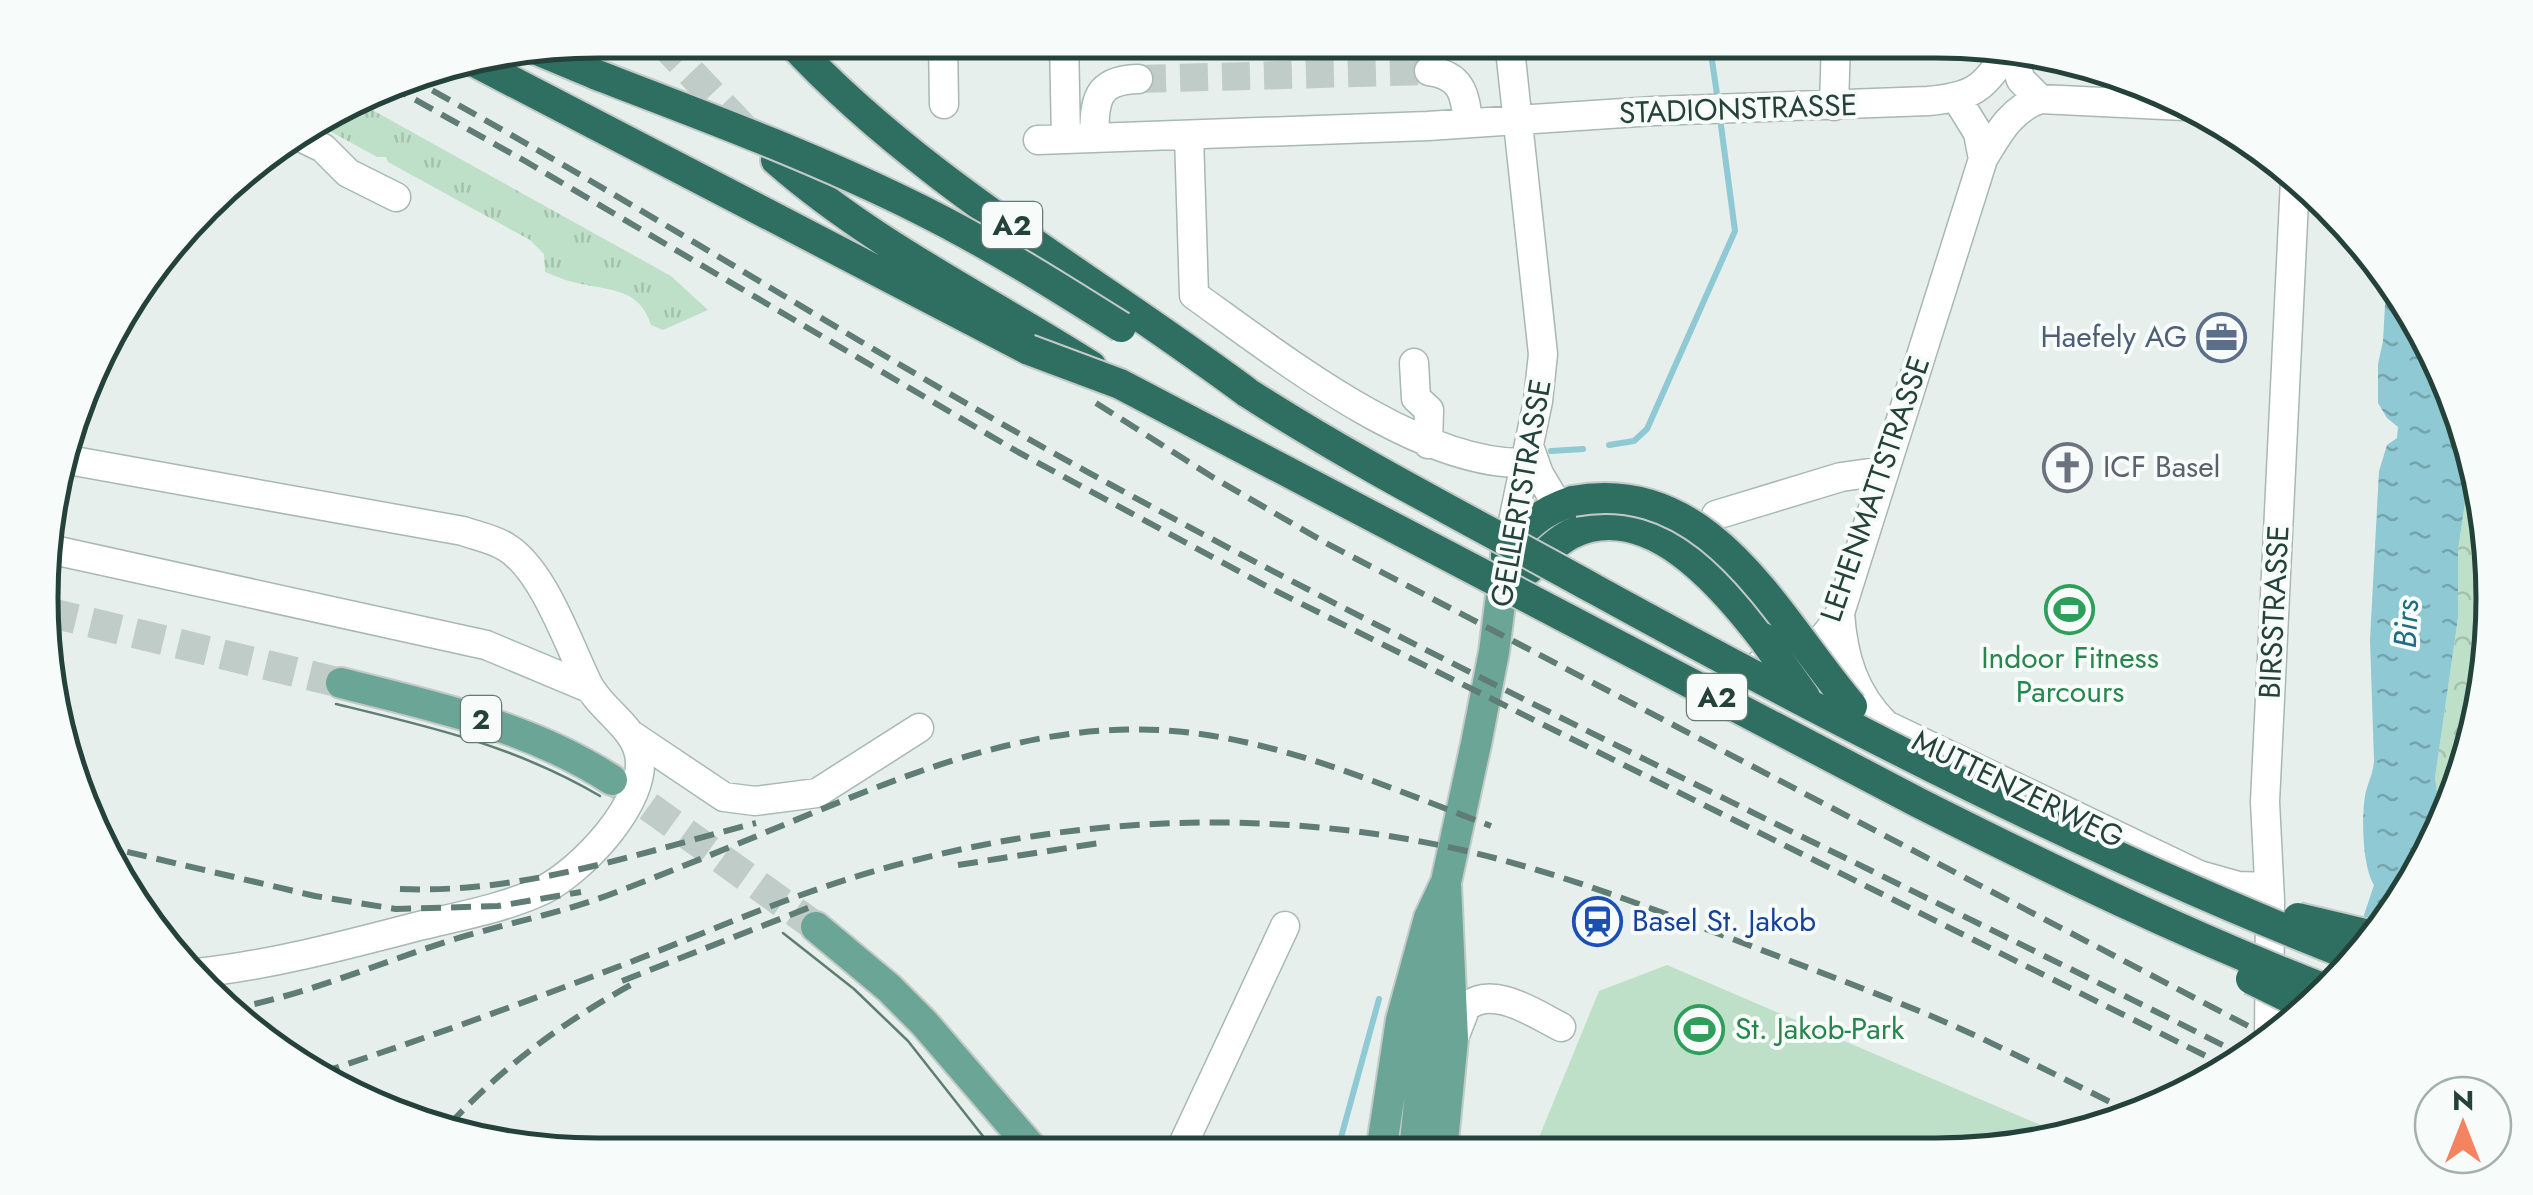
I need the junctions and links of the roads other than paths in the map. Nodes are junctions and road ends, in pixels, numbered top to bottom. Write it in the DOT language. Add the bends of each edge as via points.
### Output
graph roads {
  1 [pos="807,58"];
  2 [pos="943,58"];
  3 [pos="1062,58"];
  4 [pos="1511,58"];
  5 [pos="1835,58"];
  6 [pos="559,59"];
  7 [pos="2002,62"];
  8 [pos="2013,63"];
  9 [pos="488,69"];
  10 [pos="1430,71"];
  11 [pos="1138,79"];
  12 [pos="1957,98"];
  13 [pos="2040,99"];
  14 [pos="944,104"];
  15 [pos="2155,105"];
  16 [pos="1834,106"];
  17 [pos="1519,118"];
  18 [pos="1468,122"];
  19 [pos="1189,136"];
  20 [pos="1094,138"];
  21 [pos="309,141"];
  22 [pos="1984,159"];
  23 [pos="776,160"];
  24 [pos="2294,194"];
  25 [pos="396,197"];
  26 [pos="1036,342"];
  27 [pos="1414,363"];
  28 [pos="1248,393"];
  29 [pos="1428,444"];
  30 [pos="1527,454"];
  31 [pos="75,461"];
  32 [pos="1884,471"];
  33 [pos="1566,503"];
  34 [pos="1716,516"];
  35 [pos="60,551"];
  36 [pos="1518,562"];
  37 [pos="1840,613"];
  38 [pos="341,684"];
  39 [pos="589,688"];
  40 [pos="918,728"];
  41 [pos="633,736"];
  42 [pos="612,780"];
  43 [pos="1446,882"];
  44 [pos="2269,887"];
  45 [pos="1285,926"];
  46 [pos="816,927"];
  47 [pos="2359,932"];
  48 [pos="2343,952"];
  49 [pos="208,971"];
  50 [pos="1452,979"];
  51 [pos="2312,983"];
  52 [pos="2295,1000"];
  53 [pos="2268,1023"];
  54 [pos="1454,1039"];
  55 [pos="1022,1138"];
  56 [pos="1186,1138"];
  57 [pos="1383,1138"];
  58 [pos="1415,1138"];
  59 [pos="1443,1138"];
  1 -- 28 [label="highway, A2" via="905,146"];
  2 -- 14 [label="street"];
  3 -- 20 [label="street, STADIONSTRASSE" via="1052,140"];
  4 -- 17 [label="street, GELLERTSTRASSE"];
  5 -- 16 [label="street"];
  6 -- 28 [label="highway, bridge" via="926,212 1182,362"];
  7 -- 12 [label="street" via="1988,81"];
  8 -- 13 [label="street"];
  9 -- 26 [label="highway"];
  10 -- 18 [label="street" via="1460,85"];
  11 -- 20 [label="street" via="1102,91"];
  12 -- 16 [label="street, STADIONSTRASSE"];
  12 -- 22 [label="street" via="1978,132"];
  13 -- 15 [label="street"];
  13 -- 22 [label="street, LEHENMATTSTRASSE" via="2010,118"];
  16 -- 17 [label="street, STADIONSTRASSE"];
  17 -- 18 [label="street, STADIONSTRASSE"];
  17 -- 30 [label="street, GELLERTSTRASSE" via="1543,354"];
  18 -- 19 [label="street, STADIONSTRASSE"];
  19 -- 20 [label="street, STADIONSTRASSE"];
  19 -- 29 [label="street" via="1194,295 1362,408"];
  21 -- 25 [label="street" via="348,173"];
  22 -- 32 [label="street, LEHENMATTSTRASSE"];
  23 -- 26 [label="highway" via="886,244"];
  24 -- 44 [label="street, BIRSSTRASSE" via="2264,802"];
  26 -- 51 [label="highway, A2, bridge" via="1919,803 2151,916"];
  27 -- 29 [label="street" via="1416,398 1429,410"];
  28 -- 48 [label="highway, A2, bridge" via="1400,483 1822,710 2115,856"];
  29 -- 30 [label="street" via="1474,459"];
  30 -- 33 [label="street"];
  30 -- 36 [label="street, GELLERTSTRASSE"];
  31 -- 39 [label="street" via="463,531 507,547 542,586"];
  32 -- 34 [label="street" via="1842,477"];
  32 -- 37 [label="street, LEHENMATTSTRASSE"];
  33 -- 36 [label="highway" via="1520,532"];
  33 -- 47 [label="highway, bridge" via="1626,497 1702,529 1739,563 1852,706 1916,748 2161,867 2280,913"];
  35 -- 39 [label="street" via="486,645"];
  36 -- 37 [label="street, LEHENMATTSTRASSE" via="1566,567 1748,664 1793,661 1818,644"];
  36 -- 43 [label="main road, GELLERTSTRASSE" via="1502,600"];
  36 -- 52 [label="highway, bridge" via="1587,529 1616,528 1645,534 1694,561 1723,587 1834,737 1919,811"];
  37 -- 44 [label="street, MUTTENZERWEG" via="1855,684 1886,725 2199,876"];
  38 -- 42 [label="main road, 2" via="495,723"];
  39 -- 41 [label="street"];
  40 -- 41 [label="street" via="817,793 755,801 724,797"];
  41 -- 49 [label="street" via="640,756 629,804 571,872 541,890 345,945"];
  43 -- 50 [label="main road, GELLERTSTRASSE"];
  43 -- 57 [label="main road, GELLERTSTRASSE" via="1429,918 1402,1020"];
  43 -- 58 [label="main road"];
  44 -- 53 [label="street, BIRSSTRASSE"];
  45 -- 56 [label="street"];
  46 -- 55 [label="main road" via="889,988"];
  50 -- 54 [label="main road, GELLERTSTRASSE"];
  50 -- 54 [label="street" via="1510,990 1561,1027 1484,998 1466,1007"];
  54 -- 59 [label="main road, GELLERTSTRASSE"];
}
